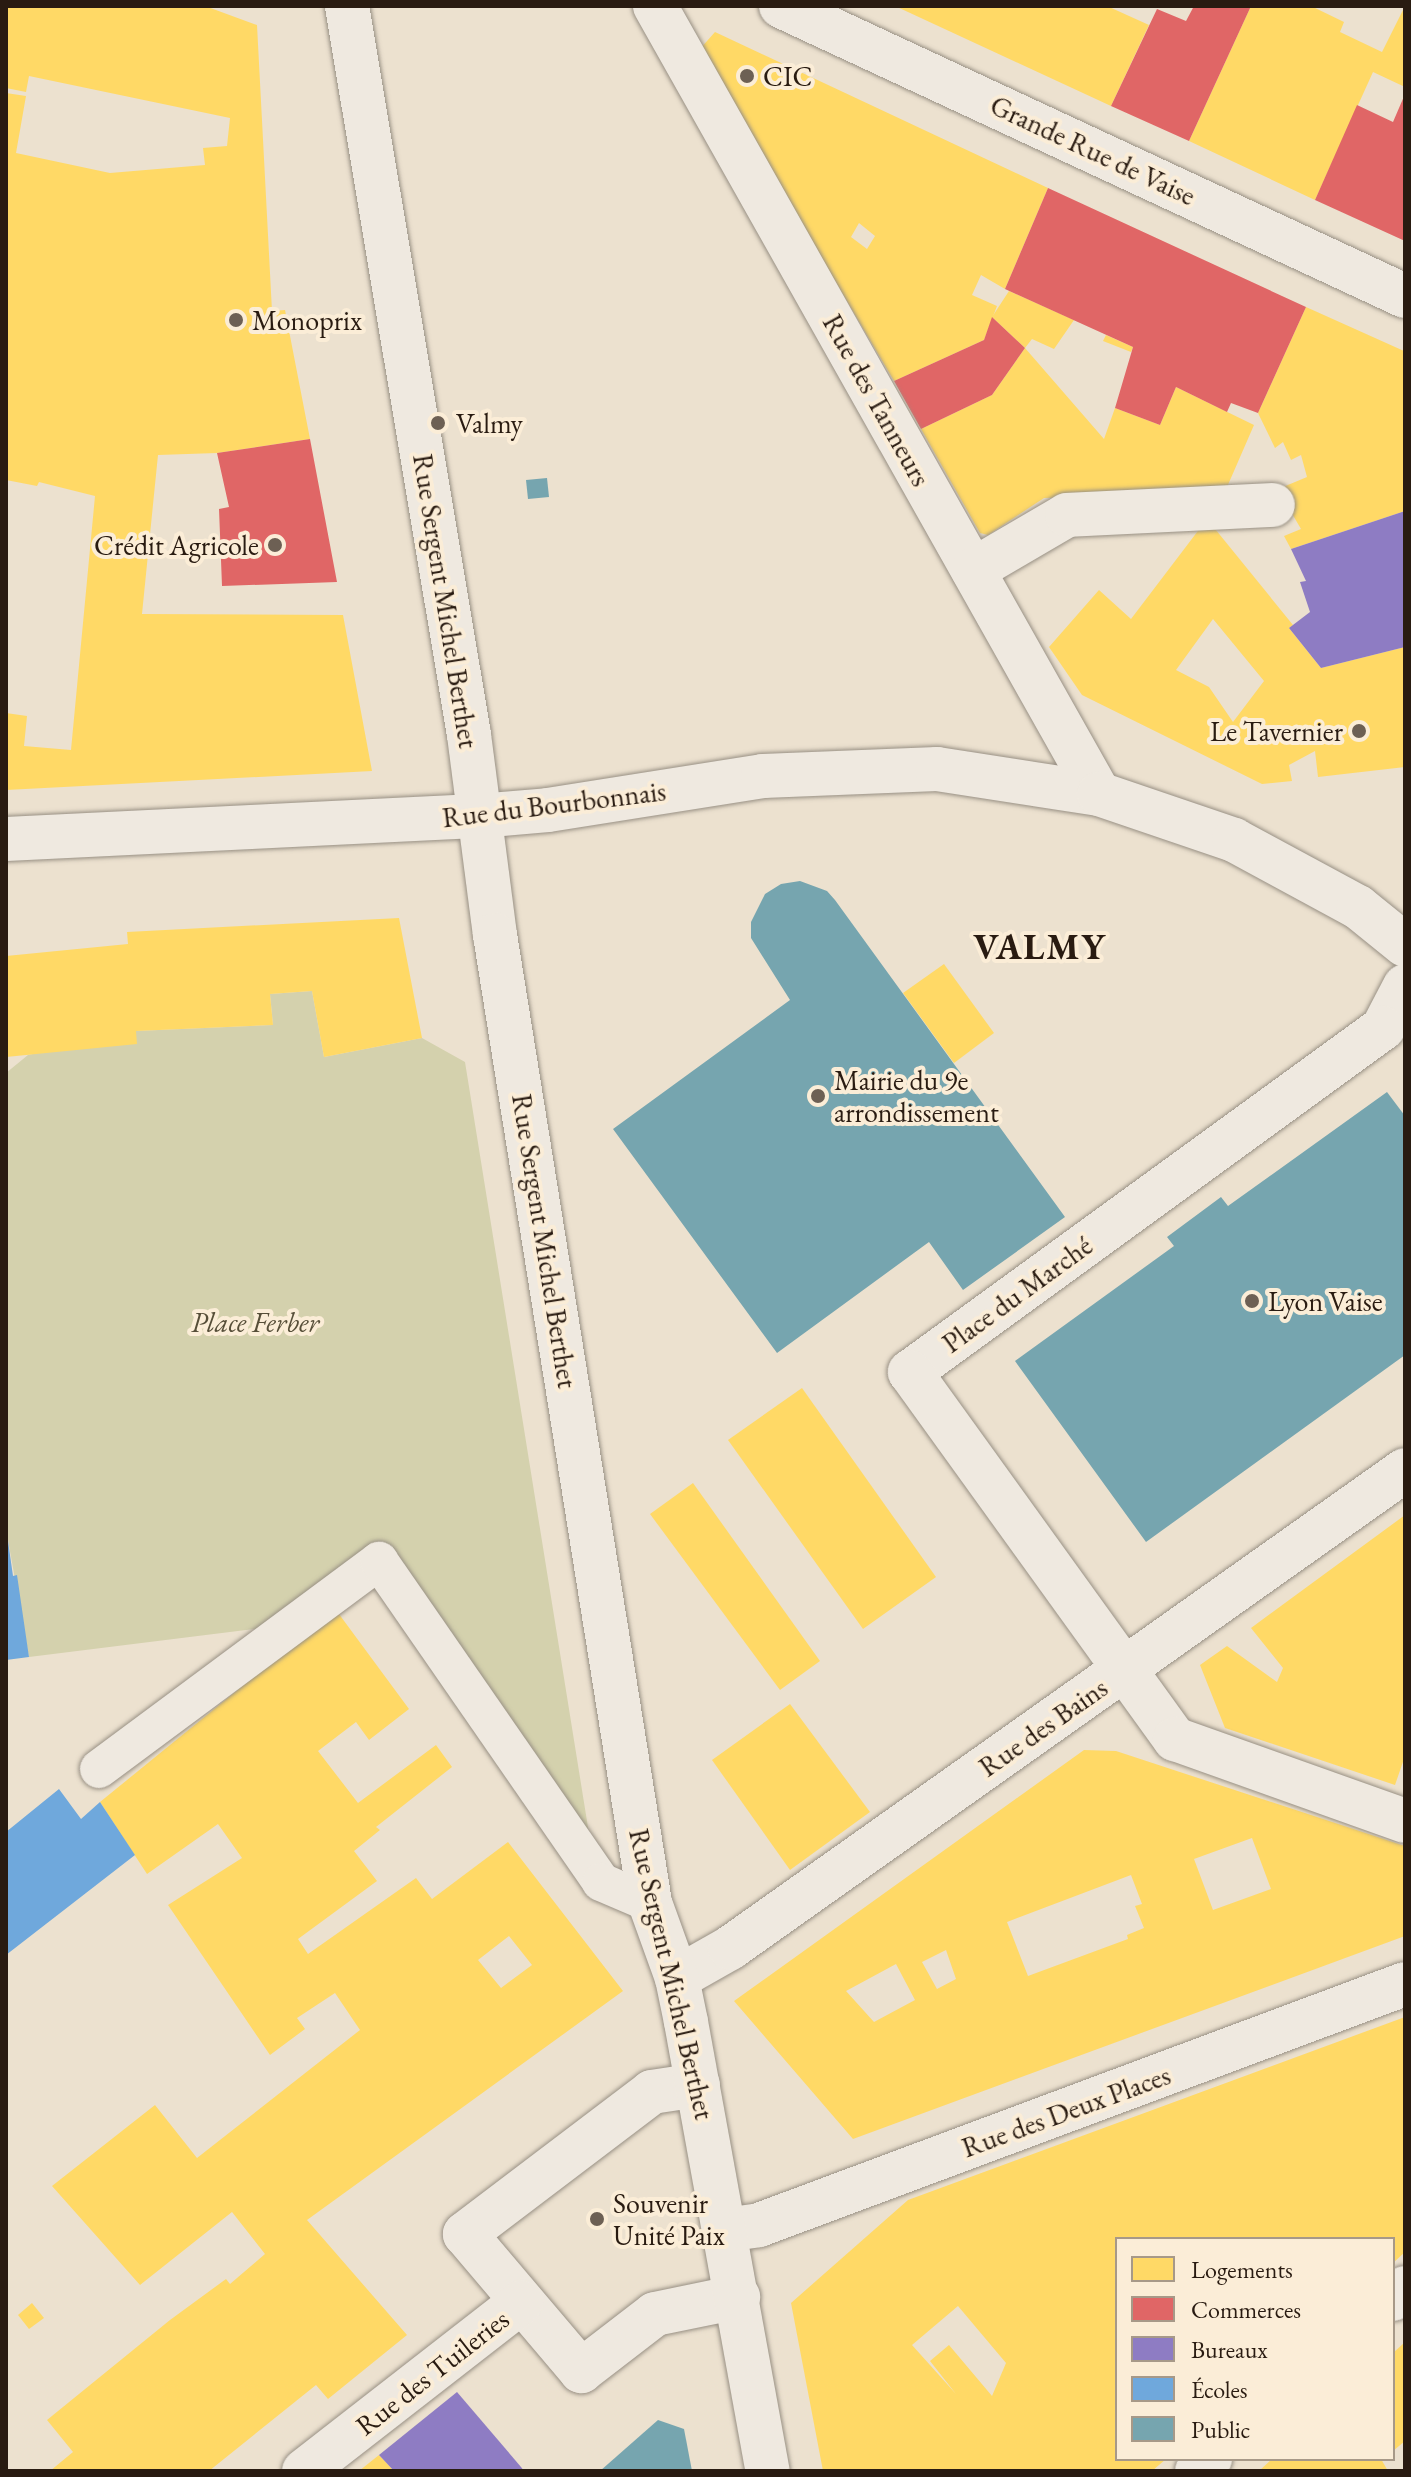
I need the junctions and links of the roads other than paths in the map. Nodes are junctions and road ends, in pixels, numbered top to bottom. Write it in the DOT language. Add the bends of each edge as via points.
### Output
graph roads {
  1 [pos="347,6"];
  2 [pos="655,6"];
  3 [pos="781,6"];
  4 [pos="1405,296"];
  5 [pos="1273,505"];
  6 [pos="973,570"];
  7 [pos="1099,794"];
  8 [pos="480,816"];
  9 [pos="6,839"];
  10 [pos="1405,945"];
  11 [pos="1405,986"];
  12 [pos="1405,1470"];
  13 [pos="1126,1670"];
  14 [pos="99,1769"];
  15 [pos="1405,1821"];
  16 [pos="650,1903"];
  17 [pos="677,1978"];
  18 [pos="1405,1984"];
  19 [pos="698,2085"];
  20 [pos="725,2230"];
  21 [pos="738,2297"];
  22 [pos="521,2302"];
  23 [pos="304,2471"];
  24 [pos="768,2471"];
  1 -- 8 [label="street, Rue Sergent Michel Berthet"];
  2 -- 6 [label="street, Rue des Tanneurs"];
  3 -- 4 [label="street, Grande Rue de Vaise"];
  5 -- 6 [label="street" via="1067,515"];
  6 -- 7 [label="street, Rue des Tanneurs"];
  7 -- 8 [label="street, Rue du Bourbonnais" via="937,769 763,776"];
  7 -- 10 [label="street" via="1234,840 1358,907"];
  8 -- 9 [label="street, Rue du Bourbonnais"];
  8 -- 16 [label="street, Rue Sergent Michel Berthet"];
  11 -- 13 [label="street, Place du Marché" via="1383,1028 910,1372"];
  12 -- 13 [label="street, Rue des Bains"];
  13 -- 15 [label="street" via="1175,1739"];
  13 -- 17 [label="street, Rue des Bains" via="730,1948"];
  14 -- 16 [label="lane" via="379,1561 601,1882"];
  16 -- 17 [label="street, Rue Sergent Michel Berthet"];
  17 -- 19 [label="street, Rue Sergent Michel Berthet"];
  18 -- 20 [label="street, Rue des Deux Places" via="759,2225"];
  19 -- 20 [label="street, Rue Sergent Michel Berthet"];
  19 -- 22 [label="street" via="652,2092 465,2234"];
  20 -- 21 [label="street, Rue Sergent Michel Berthet"];
  21 -- 22 [label="street" via="655,2314 581,2371"];
  21 -- 24 [label="street, Rue Sergent Michel Berthet"];
  22 -- 23 [label="street, Rue des Tuileries"];
}
